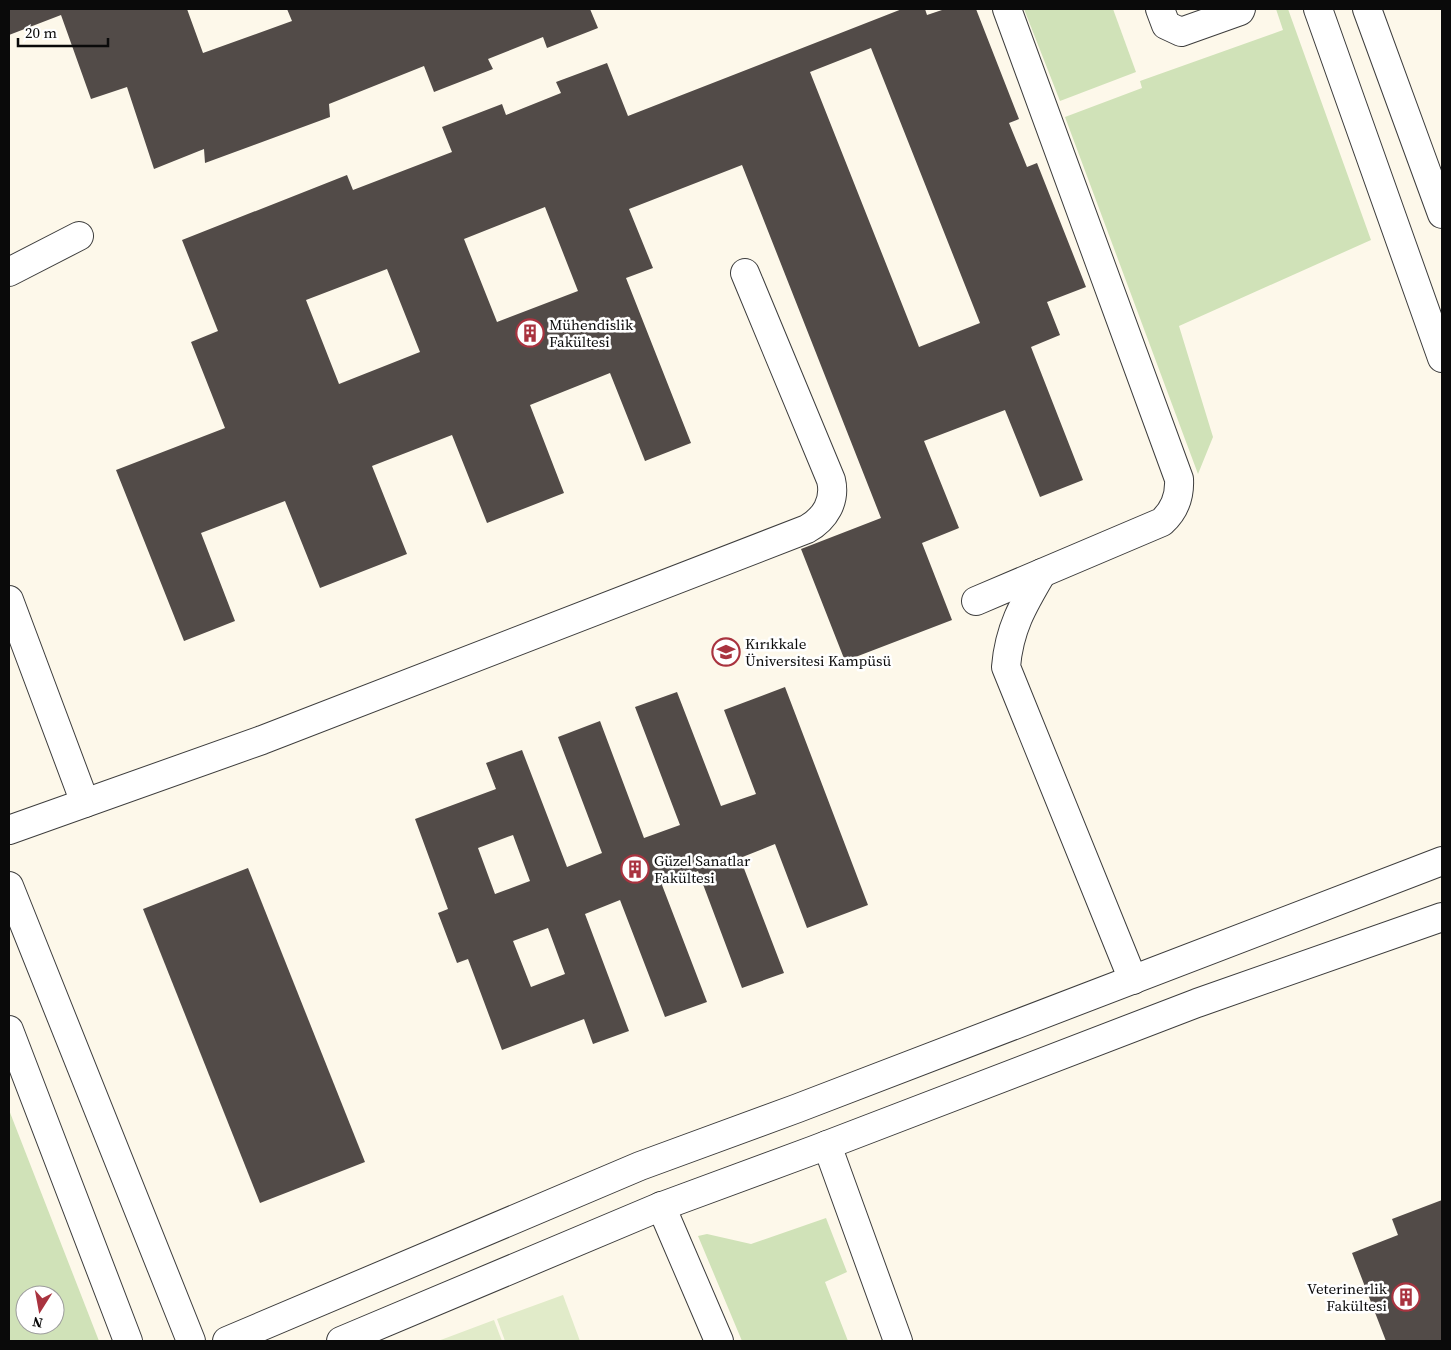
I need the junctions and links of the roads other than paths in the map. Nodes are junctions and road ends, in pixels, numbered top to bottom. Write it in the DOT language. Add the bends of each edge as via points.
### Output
graph roads {
  1 [pos="1007,9"];
  2 [pos="1160,9"];
  3 [pos="1241,9"];
  4 [pos="1318,9"];
  5 [pos="1367,9"];
  6 [pos="1442,214"];
  7 [pos="79,236"];
  8 [pos="9,272"];
  9 [pos="745,273"];
  10 [pos="1442,358"];
  11 [pos="1042,573"];
  12 [pos="9,600"];
  13 [pos="976,601"];
  14 [pos="85,803"];
  15 [pos="9,830"];
  16 [pos="1442,861"];
  17 [pos="9,886"];
  18 [pos="1442,918"];
  19 [pos="1133,980"];
  20 [pos="9,1030"];
  21 [pos="827,1145"];
  22 [pos="661,1206"];
  23 [pos="128,1341"];
  24 [pos="191,1341"];
  25 [pos="227,1341"];
  26 [pos="341,1341"];
  27 [pos="719,1341"];
  28 [pos="898,1341"];
  1 -- 11 [label="street" via="1179,479 1175,502 1162,522"];
  2 -- 3 [label="street" via="1166,25 1181,32"];
  4 -- 10 [label="street"];
  5 -- 6 [label="street"];
  7 -- 8 [label="street"];
  9 -- 14 [label="street" via="831,480 831,501 816,524 262,740"];
  11 -- 13 [label="street"];
  11 -- 19 [label="street" via="1013,628 1006,667"];
  12 -- 14 [label="street"];
  14 -- 15 [label="street"];
  16 -- 19 [label="street"];
  17 -- 24 [label="street"];
  18 -- 21 [label="street" via="1197,1003"];
  19 -- 25 [label="street" via="640,1166"];
  20 -- 23 [label="street"];
  21 -- 22 [label="street"];
  21 -- 28 [label="street"];
  22 -- 26 [label="street"];
  22 -- 27 [label="street"];
}
